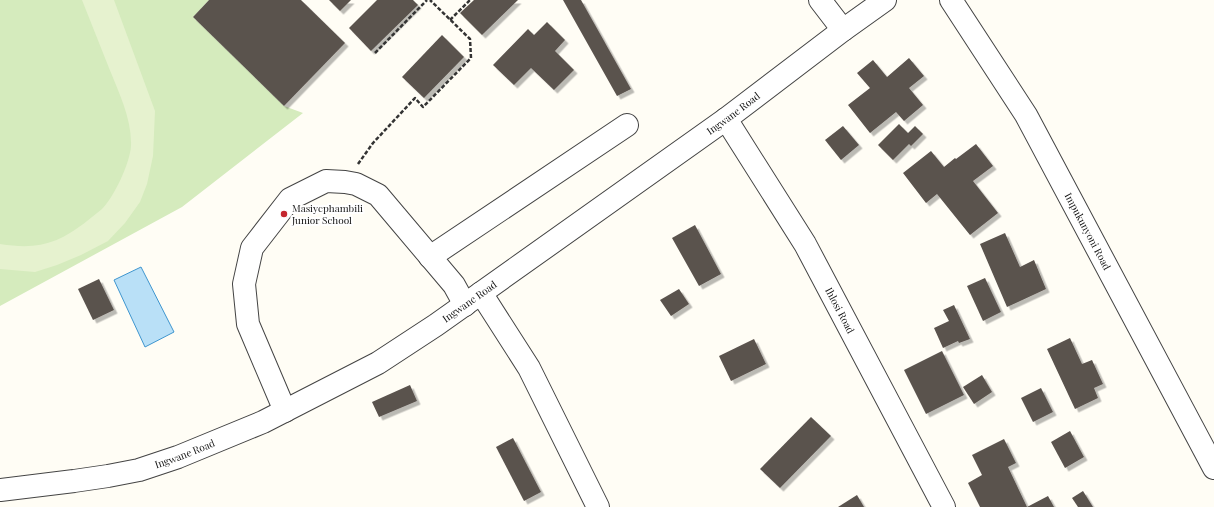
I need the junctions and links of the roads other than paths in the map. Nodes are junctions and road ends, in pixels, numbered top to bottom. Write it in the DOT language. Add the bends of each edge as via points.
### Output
graph roads {
  1 [pos="820,0"];
  2 [pos="885,0"];
  3 [pos="951,0"];
  4 [pos="843,30"];
  5 [pos="726,119"];
  6 [pos="627,125"];
  7 [pos="430,257"];
  8 [pos="473,299"];
  9 [pos="285,411"];
  10 [pos="1214,468"];
  11 [pos="0,490"];
  12 [pos="598,507"];
  13 [pos="944,507"];
  1 -- 4 [label="street"];
  2 -- 4 [label="street, Ingwane Road"];
  3 -- 10 [label="street, Impukunyoni Road" via="1026,115"];
  4 -- 5 [label="street, Ingwane Road"];
  5 -- 8 [label="street, Ingwane Road"];
  5 -- 13 [label="street, Ihlosi Road" via="805,244"];
  6 -- 7 [label="street"];
  7 -- 8 [label="street" via="454,285"];
  7 -- 9 [label="street" via="378,195 356,184 326,181 290,199 252,248 244,284 248,324"];
  8 -- 9 [label="street, Ingwane Road" via="436,326 378,362"];
  8 -- 12 [label="street" via="529,368"];
  9 -- 11 [label="street, Ingwane Road" via="178,457 140,470"];
}
